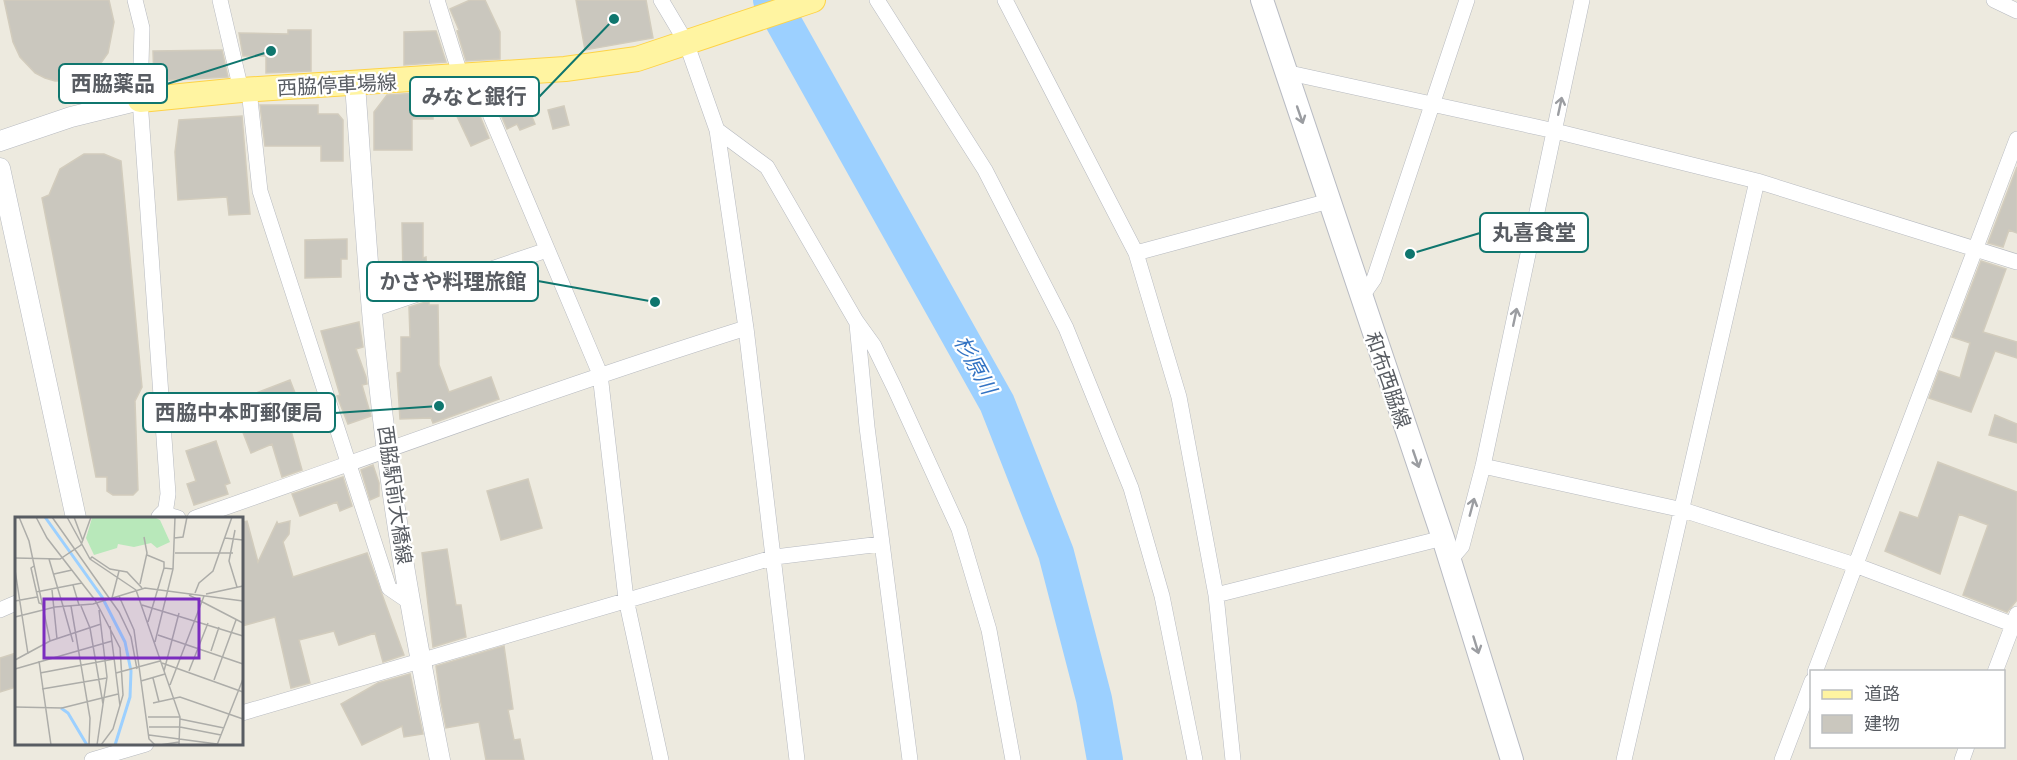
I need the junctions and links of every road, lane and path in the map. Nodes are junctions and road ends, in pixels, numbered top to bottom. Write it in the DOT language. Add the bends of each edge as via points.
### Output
graph roads {
  1 [pos="135,0"];
  2 [pos="220,0"];
  3 [pos="437,0"];
  4 [pos="661,0"];
  5 [pos="813,0"];
  6 [pos="877,0"];
  7 [pos="1005,0"];
  8 [pos="1262,0"];
  9 [pos="1467,0"];
  10 [pos="1582,0"];
  11 [pos="1994,0"];
  12 [pos="2017,11"];
  13 [pos="694,39"];
  14 [pos="1285,72"];
  15 [pos="468,76"];
  16 [pos="355,84"];
  17 [pos="245,90"];
  18 [pos="140,100"];
  19 [pos="1433,105"];
  20 [pos="717,130"];
  21 [pos="1555,131"];
  22 [pos="2017,139"];
  23 [pos="0,141"];
  24 [pos="0,168"];
  25 [pos="1757,182"];
  26 [pos="1329,201"];
  27 [pos="547,250"];
  28 [pos="1974,250"];
  29 [pos="1136,252"];
  30 [pos="2017,262"];
  31 [pos="1360,299"];
  32 [pos="371,310"];
  33 [pos="856,321"];
  34 [pos="746,328"];
  35 [pos="600,374"];
  36 [pos="387,452"];
  37 [pos="349,464"];
  38 [pos="1483,466"];
  39 [pos="1683,510"];
  40 [pos="76,517"];
  41 [pos="168,517"];
  42 [pos="201,517"];
  43 [pos="1443,538"];
  44 [pos="881,544"];
  45 [pos="775,557"];
  46 [pos="1450,560"];
  47 [pos="1855,565"];
  48 [pos="1216,595"];
  49 [pos="626,599"];
  50 [pos="15,603"];
  51 [pos="411,603"];
  52 [pos="0,610"];
  53 [pos="2016,622"];
  54 [pos="420,662"];
  55 [pos="1816,670"];
  56 [pos="1996,670"];
  57 [pos="1810,686"];
  58 [pos="243,713"];
  59 [pos="143,745"];
  60 [pos="92,760"];
  61 [pos="440,760"];
  62 [pos="661,760"];
  63 [pos="797,760"];
  64 [pos="910,760"];
  65 [pos="1013,760"];
  66 [pos="1195,760"];
  67 [pos="1233,760"];
  68 [pos="1512,760"];
  69 [pos="1624,760"];
  70 [pos="1782,760"];
  1 -- 18 [label="street" via="142,28"];
  2 -- 17 [label="street"];
  3 -- 15 [label="street"];
  4 -- 13 [label="street"];
  5 -- 13 [label="main road, 西脇停車場線"];
  6 -- 66 [label="street" via="985,170 1066,328 1131,488 1162,596"];
  7 -- 29 [label="street"];
  8 -- 14 [label="main road, 和布西脇線"];
  9 -- 19 [label="street"];
  21 -- 10 [label="street, one-way"];
  11 -- 12 [label="street"];
  13 -- 15 [label="main road, 西脇停車場線" via="637,59"];
  13 -- 20 [label="street"];
  14 -- 19 [label="street"];
  14 -- 26 [label="main road, 和布西脇線, one-way"];
  15 -- 16 [label="main road, 西脇停車場線"];
  15 -- 27 [label="street"];
  16 -- 17 [label="main road, 西脇停車場線"];
  16 -- 32 [label="street, 西脇駅前大橋線"];
  17 -- 18 [label="main road, 西脇停車場線"];
  17 -- 37 [label="street" via="260,191"];
  18 -- 23 [label="street" via="71,117"];
  18 -- 41 [label="street"];
  19 -- 21 [label="street"];
  19 -- 31 [label="street" via="1374,279"];
  20 -- 33 [label="street" via="767,167"];
  20 -- 34 [label="street"];
  21 -- 25 [label="street"];
  38 -- 21 [label="street, one-way"];
  22 -- 28 [label="street"];
  24 -- 40 [label="street"];
  25 -- 28 [label="street"];
  25 -- 39 [label="street"];
  26 -- 29 [label="street"];
  26 -- 31 [label="main road, 和布西脇線"];
  27 -- 32 [label="street"];
  27 -- 35 [label="street"];
  28 -- 30 [label="street"];
  28 -- 47 [label="street"];
  29 -- 48 [label="street" via="1179,397"];
  31 -- 43 [label="main road, 和布西脇線, one-way"];
  32 -- 36 [label="street, 西脇駅前大橋線"];
  33 -- 44 [label="street"];
  33 -- 65 [label="street" via="874,346 959,529 989,630"];
  34 -- 35 [label="street"];
  34 -- 45 [label="street"];
  35 -- 36 [label="street"];
  35 -- 49 [label="street"];
  36 -- 37 [label="street"];
  36 -- 51 [label="street, 西脇駅前大橋線"];
  37 -- 42 [label="street"];
  37 -- 51 [label="street" via="389,588"];
  38 -- 39 [label="street"];
  46 -- 38 [label="street, one-way" via="1462,546"];
  39 -- 47 [label="street"];
  39 -- 69 [label="street"];
  43 -- 46 [label="main road, 和布西脇線"];
  43 -- 48 [label="street"];
  44 -- 45 [label="street"];
  44 -- 64 [label="street"];
  45 -- 49 [label="street"];
  45 -- 63 [label="street"];
  46 -- 68 [label="main road, 和布西脇線, one-way"];
  47 -- 53 [label="street"];
  47 -- 55 [label="street"];
  48 -- 67 [label="street"];
  49 -- 54 [label="street"];
  49 -- 62 [label="street"];
  50 -- 52 [label="street"];
  51 -- 54 [label="street, 西脇駅前大橋線"];
  53 -- 56 [label="street"];
  54 -- 58 [label="street"];
  54 -- 61 [label="street, 西脇駅前大橋線"];
  57 -- 70 [label="street"];
  59 -- 60 [label="street"];
}
